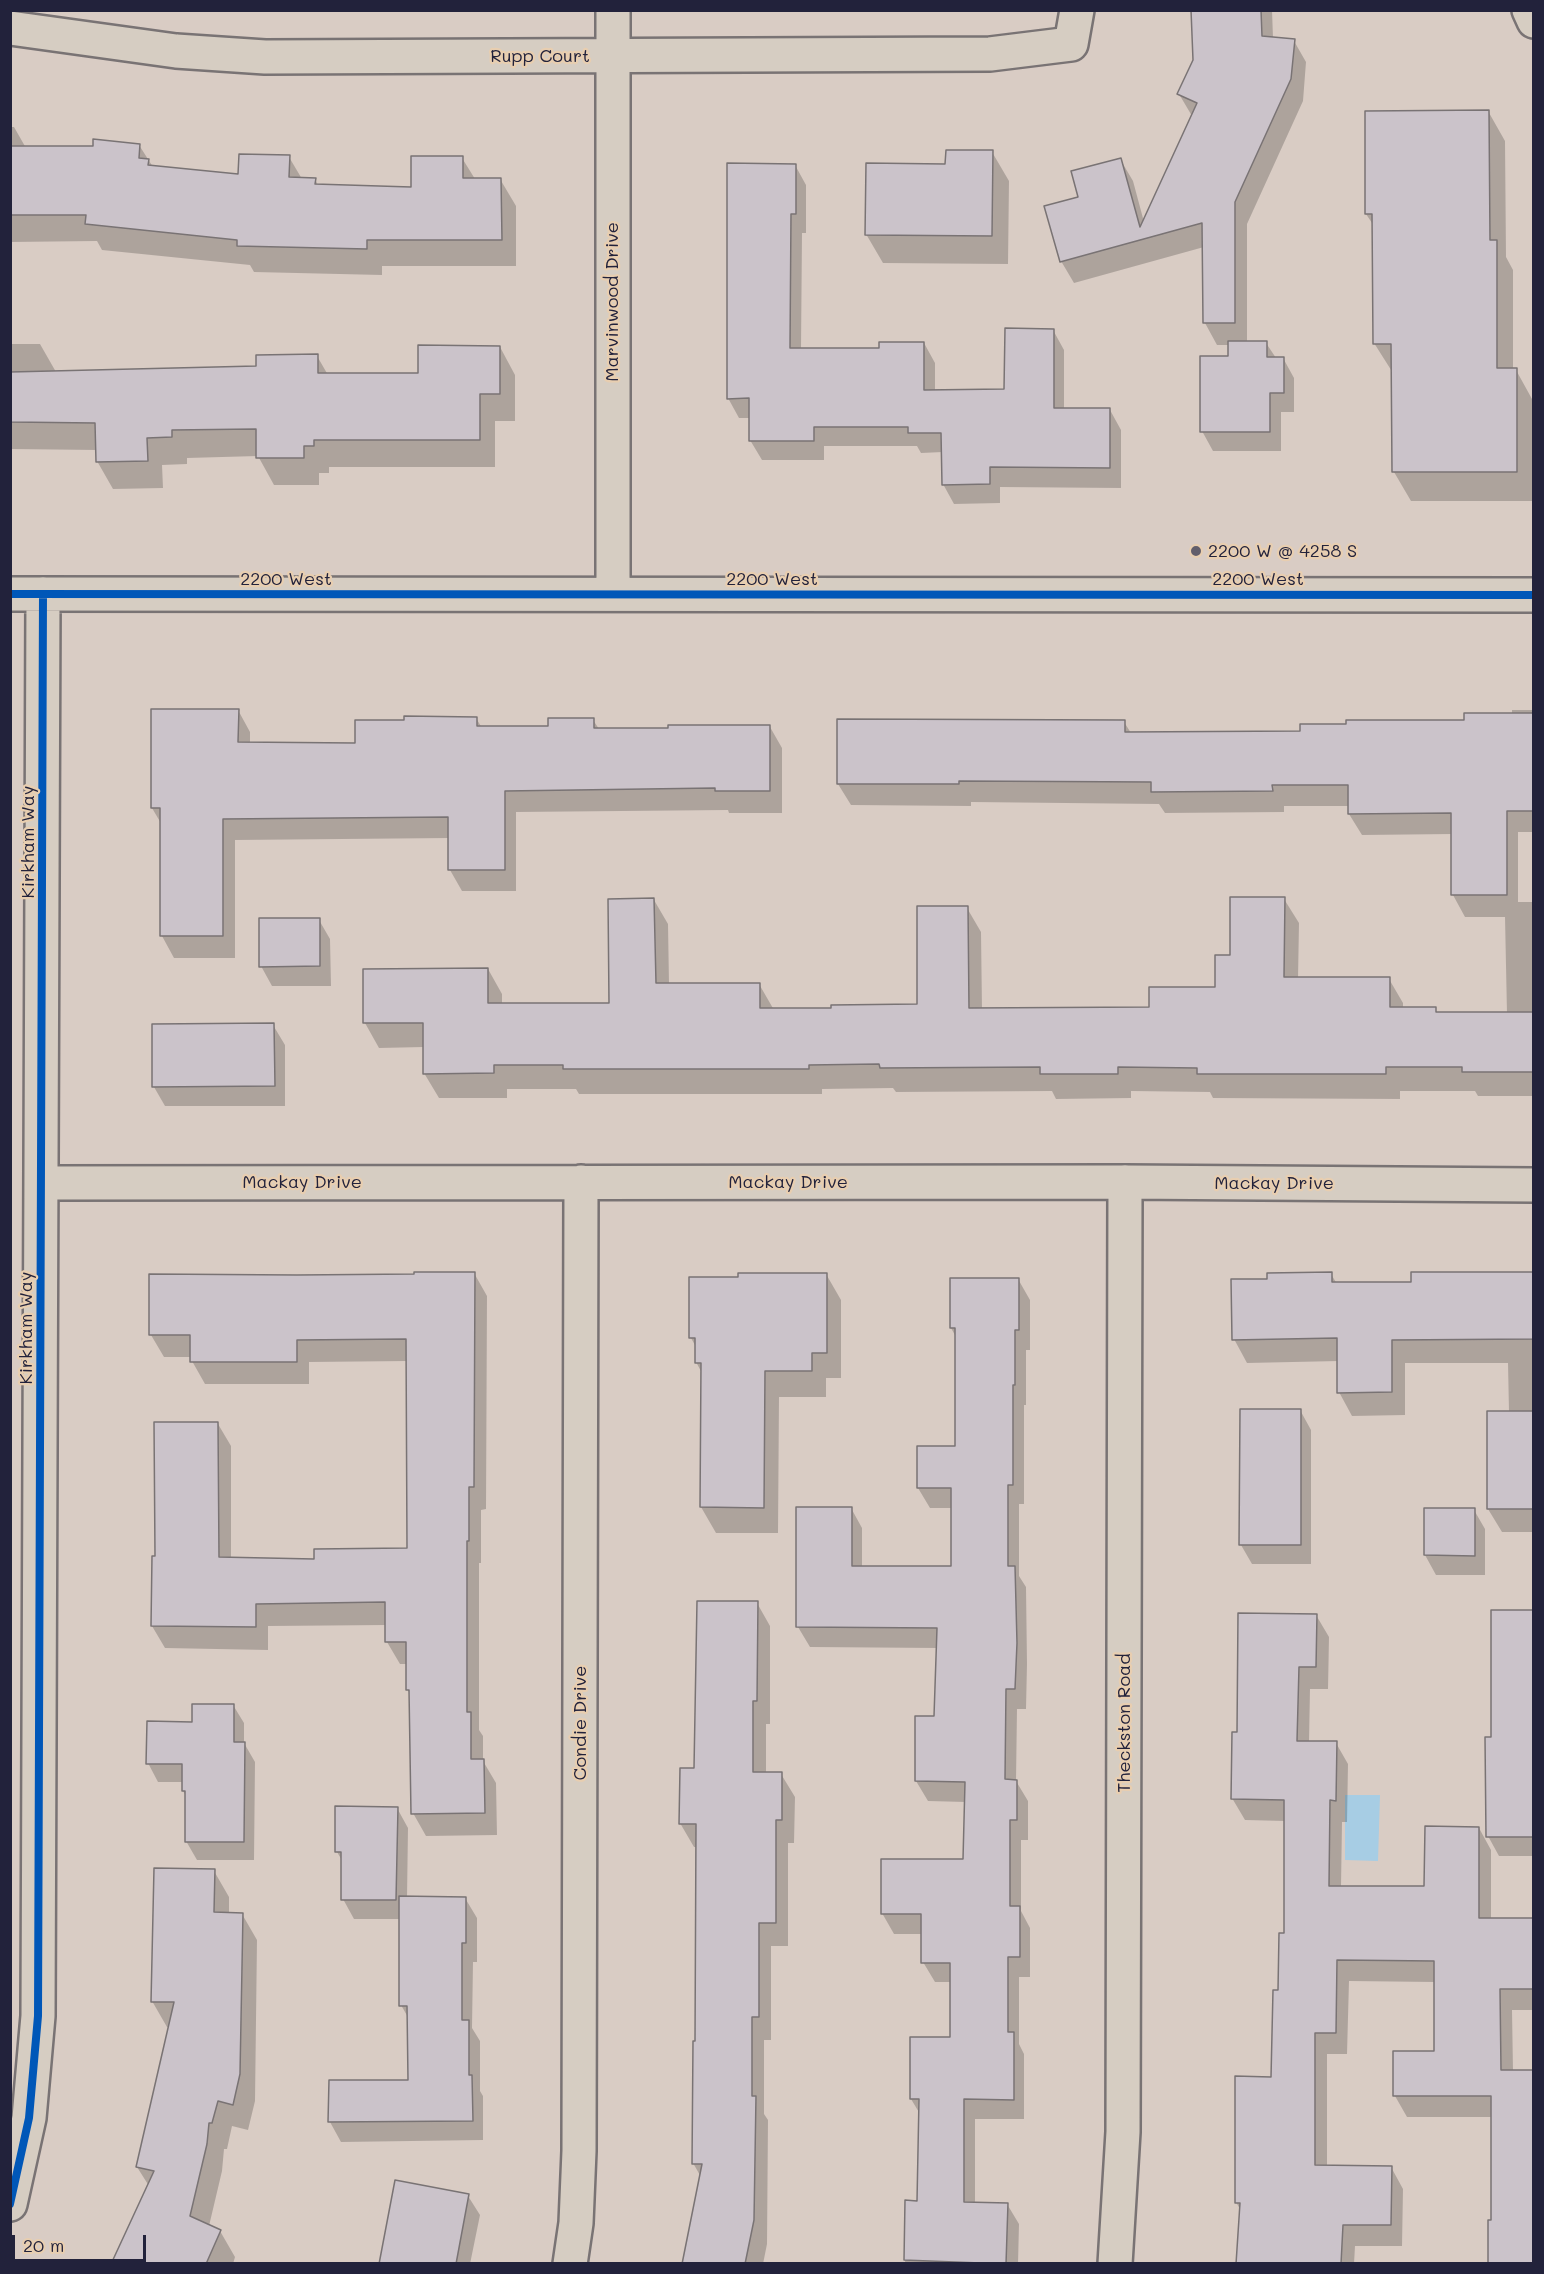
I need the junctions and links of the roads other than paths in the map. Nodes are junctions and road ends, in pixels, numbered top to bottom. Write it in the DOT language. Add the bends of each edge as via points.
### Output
graph roads {
  1 [pos="613,10"];
  2 [pos="1077,10"];
  3 [pos="1529,10"];
  4 [pos="1533,21"];
  5 [pos="10,28"];
  6 [pos="613,56"];
  7 [pos="10,594"];
  8 [pos="43,594"];
  9 [pos="613,594"];
  10 [pos="1533,595"];
  11 [pos="581,1182"];
  12 [pos="1125,1182"];
  13 [pos="42,1183"];
  14 [pos="1533,1185"];
  15 [pos="10,2204"];
  16 [pos="570,2264"];
  17 [pos="1115,2264"];
  1 -- 6 [label="street, Marvinwood Drive"];
  2 -- 6 [label="street, Rupp Court" via="1071,44 990,54"];
  3 -- 4 [label="street"];
  5 -- 6 [label="street, Rupp Court" via="176,51 265,57"];
  6 -- 9 [label="street, Marvinwood Drive"];
  7 -- 8 [label="street, 2200 West"];
  8 -- 9 [label="street, 2200 West"];
  8 -- 13 [label="street, Kirkham Way"];
  9 -- 10 [label="street, 2200 West"];
  11 -- 12 [label="street, Mackay Drive"];
  11 -- 13 [label="street, Mackay Drive"];
  11 -- 16 [label="street, Condie Drive" via="579,2151"];
  12 -- 14 [label="street, Mackay Drive"];
  12 -- 17 [label="street, Theckston Road" via="1123,2132"];
  13 -- 15 [label="street, Kirkham Way" via="38,2016 29,2118"];
}
